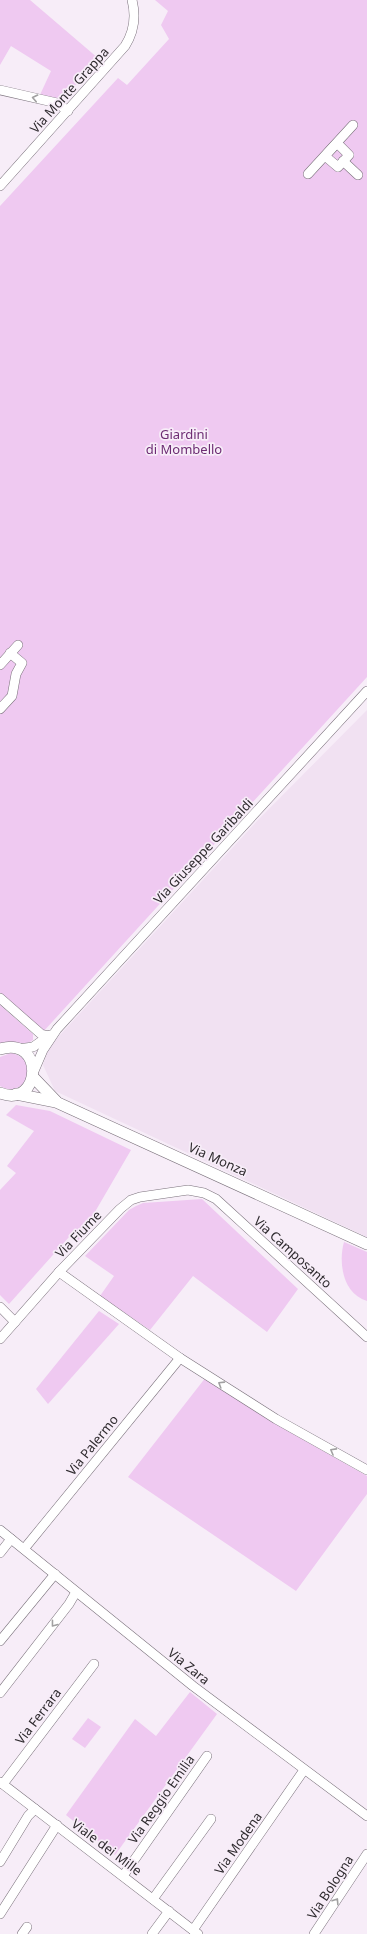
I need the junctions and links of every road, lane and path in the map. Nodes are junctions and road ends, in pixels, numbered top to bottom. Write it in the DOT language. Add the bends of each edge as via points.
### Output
graph roads {
  1 [pos="132,0"];
  2 [pos="0,90"];
  3 [pos="68,110"];
  4 [pos="353,125"];
  5 [pos="337,143"];
  6 [pos="325,156"];
  7 [pos="343,161"];
  8 [pos="308,174"];
  9 [pos="358,175"];
  10 [pos="0,186"];
  11 [pos="18,645"];
  12 [pos="10,653"];
  13 [pos="0,665"];
  14 [pos="367,691"];
  15 [pos="0,709"];
  16 [pos="0,998"];
  17 [pos="58,1029"];
  18 [pos="49,1036"];
  19 [pos="0,1049"];
  20 [pos="18,1049"];
  21 [pos="33,1074"];
  22 [pos="1,1094"];
  23 [pos="16,1094"];
  24 [pos="56,1102"];
  25 [pos="199,1192"];
  26 [pos="367,1244"];
  27 [pos="59,1272"];
  28 [pos="0,1307"];
  29 [pos="15,1322"];
  30 [pos="367,1337"];
  31 [pos="0,1339"];
  32 [pos="180,1358"];
  33 [pos="367,1470"];
  34 [pos="0,1530"];
  35 [pos="11,1539"];
  36 [pos="24,1550"];
  37 [pos="0,1553"];
  38 [pos="54,1574"];
  39 [pos="76,1592"];
  40 [pos="0,1641"];
  41 [pos="94,1664"];
  42 [pos="0,1693"];
  43 [pos="207,1756"];
  44 [pos="304,1770"];
  45 [pos="2,1783"];
  46 [pos="35,1809"];
  47 [pos="367,1816"];
  48 [pos="211,1819"];
  49 [pos="57,1825"];
  50 [pos="367,1854"];
  51 [pos="0,1862"];
  52 [pos="123,1876"];
  53 [pos="153,1899"];
  54 [pos="169,1911"];
  55 [pos="0,1914"];
  56 [pos="196,1932"];
  57 [pos="152,1934"];
  58 [pos="314,1934"];
  1 -- 3 [label="street, Via Monte Grappa" via="134,22 127,43"];
  3 -- 2 [label="street, one-way" via="57,103"];
  3 -- 10 [label="street, Via Monte Grappa"];
  4 -- 5 [label="street"];
  5 -- 6 [label="street"];
  5 -- 6 [label="street" via="349,155 338,167"];
  6 -- 8 [label="street"];
  7 -- 9 [label="street"];
  11 -- 12 [label="street"];
  12 -- 13 [label="street"];
  12 -- 15 [label="street" via="22,663 16,674 12,696"];
  14 -- 17 [label="street, Via Giuseppe Garibaldi"];
  16 -- 18 [label="street" via="41,1034"];
  17 -- 18 [label="street, Via Giuseppe Garibaldi"];
  17 -- 21 [label="street, Via Giuseppe Garibaldi" via="43,1050"];
  18 -- 20 [label="street, Via Giuseppe Garibaldi" via="33,1047"];
  19 -- 20 [label="main road"];
  20 -- 21 [label="main road, Via Monza" via="29,1058"];
  21 -- 23 [label="main road" via="26,1089"];
  21 -- 24 [label="main road, Via Monza"];
  22 -- 23 [label="main road, Via Monza"];
  23 -- 24 [label="main road, Via Monza"];
  24 -- 26 [label="main road, Via Monza"];
  25 -- 27 [label="street, Via Fiume" via="188,1190 132,1200 120,1209"];
  25 -- 30 [label="street, Via Camposanto" via="216,1199"];
  27 -- 29 [label="street, Via Fiume"];
  27 -- 32 [label="street"];
  28 -- 29 [label="street"];
  29 -- 31 [label="street, Via Fiume"];
  33 -- 32 [label="street, one-way" via="276,1419"];
  32 -- 36 [label="street, Via Palermo"];
  34 -- 35 [label="street, Via Zara"];
  35 -- 36 [label="street, Via Zara"];
  35 -- 37 [label="street"];
  36 -- 38 [label="street, Via Zara"];
  38 -- 39 [label="street, Via Zara"];
  38 -- 40 [label="street"];
  39 -- 42 [label="street, one-way"];
  39 -- 44 [label="street, Via Zara" via="193,1686"];
  41 -- 45 [label="street, Via Ferrara"];
  43 -- 52 [label="street, Via Reggio Emilia"];
  44 -- 47 [label="street, Via Zara"];
  44 -- 56 [label="street, Via Modena"];
  45 -- 46 [label="street, Viale dei Mille"];
  46 -- 49 [label="street, Viale dei Mille"];
  46 -- 51 [label="street"];
  48 -- 53 [label="street"];
  49 -- 52 [label="street, Viale dei Mille"];
  49 -- 55 [label="street"];
  58 -- 50 [label="street, Via Bologna, one-way"];
  52 -- 53 [label="street, Viale dei Mille"];
  53 -- 54 [label="street, Viale dei Mille"];
  54 -- 56 [label="street, Viale dei Mille"];
  54 -- 57 [label="street"];
}
